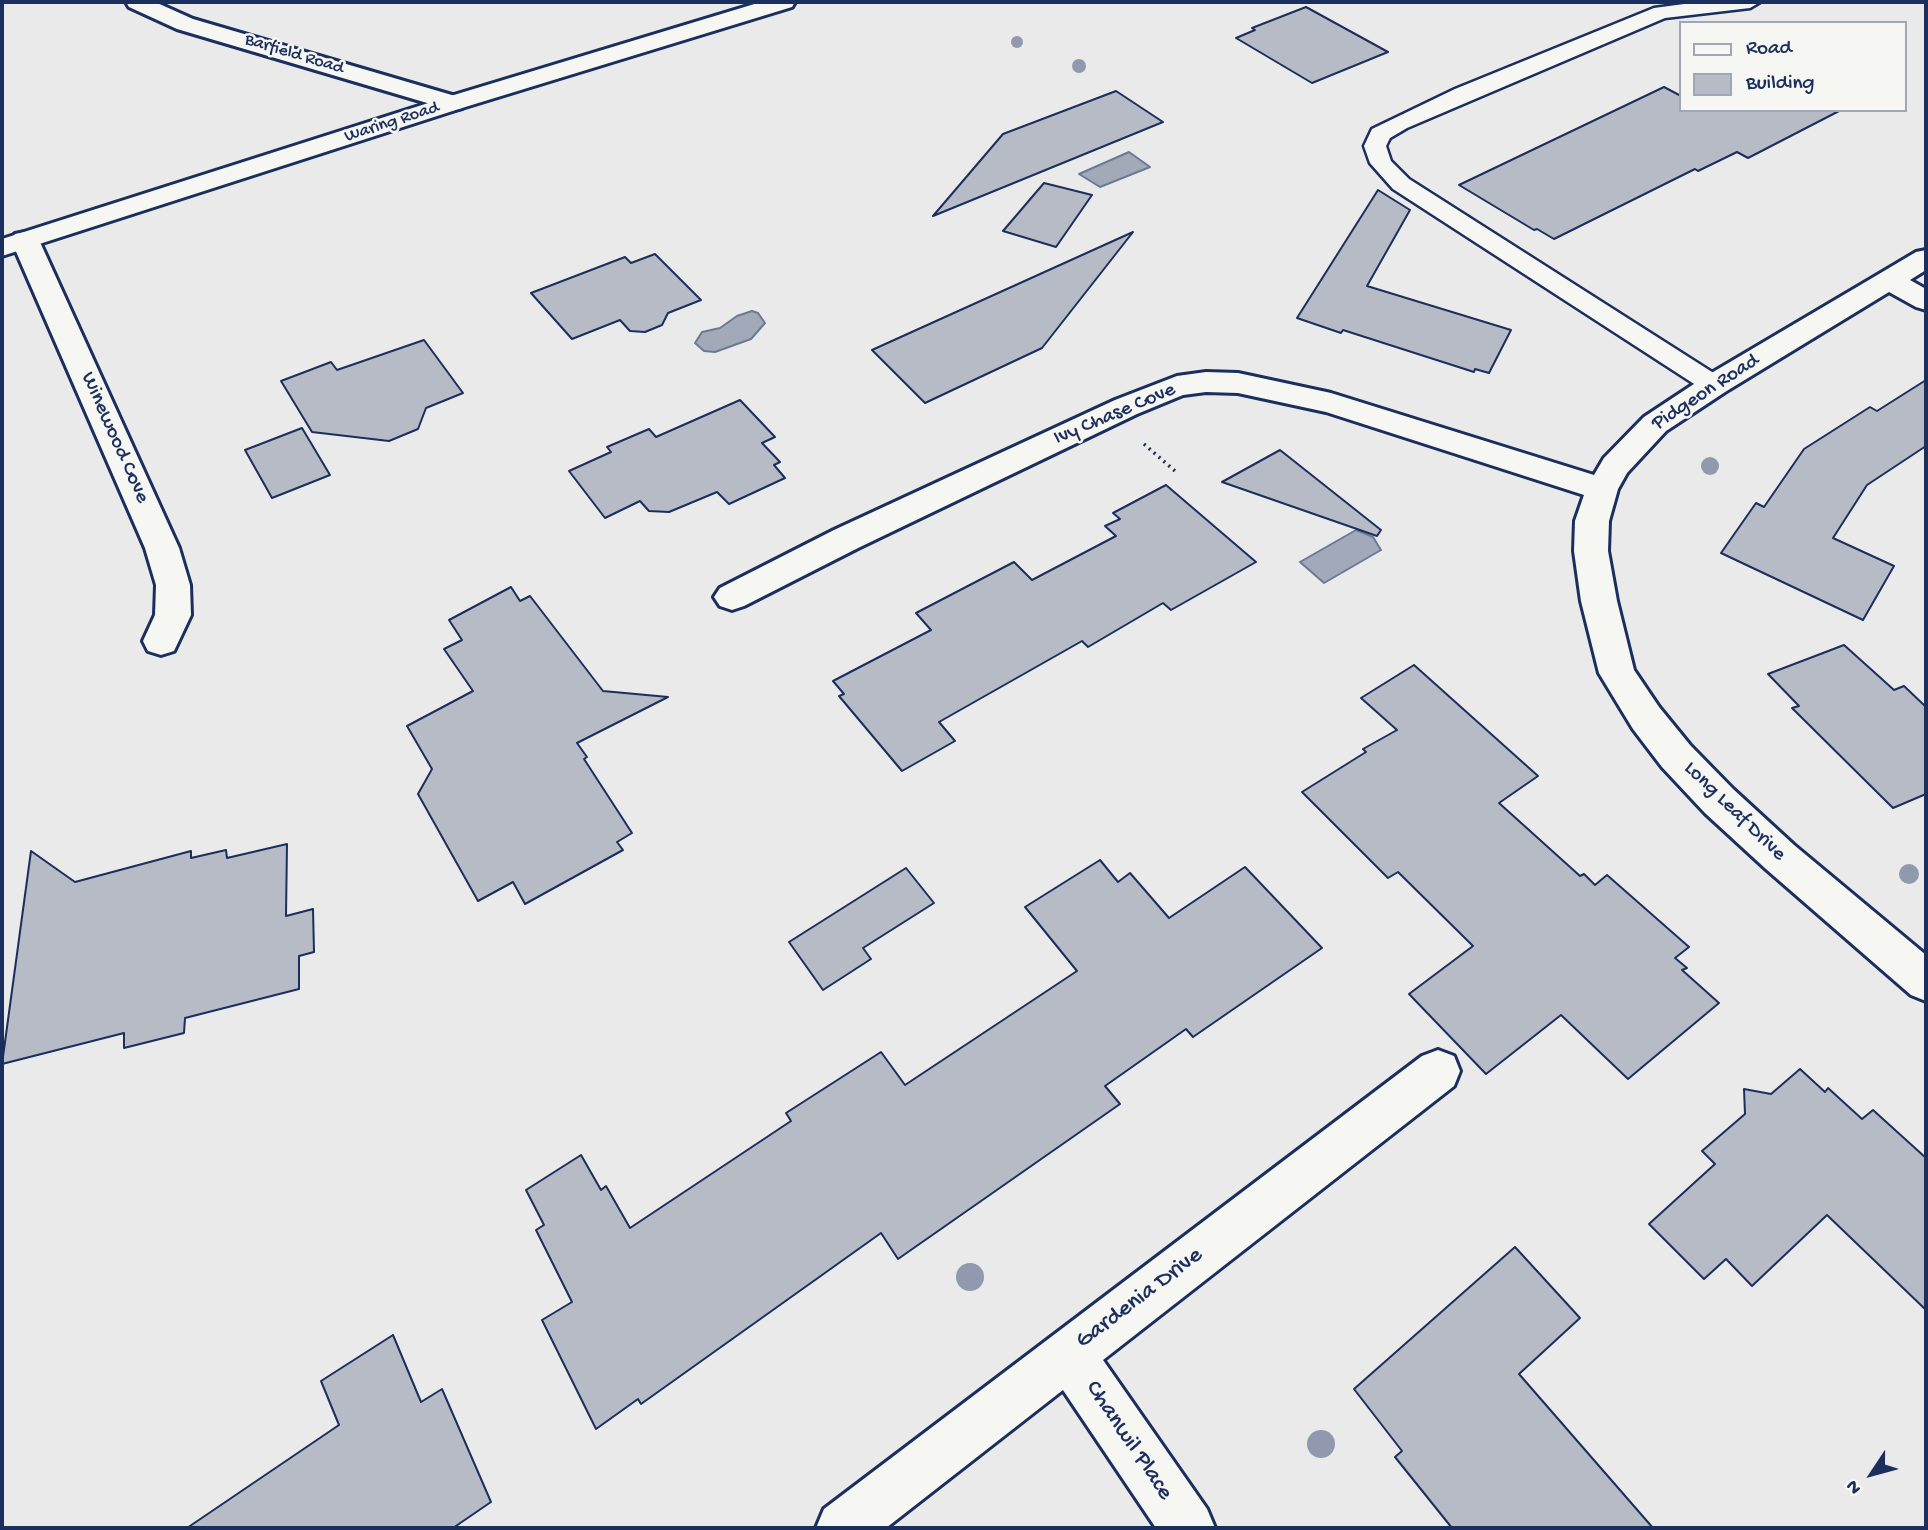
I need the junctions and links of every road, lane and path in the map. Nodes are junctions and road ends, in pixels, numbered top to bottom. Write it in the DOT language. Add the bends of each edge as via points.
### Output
graph roads {
  1 [pos="137,2"];
  2 [pos="784,2"];
  3 [pos="1750,2"];
  4 [pos="453,103"];
  5 [pos="14,244"];
  6 [pos="1926,258"];
  7 [pos="1889,280"];
  8 [pos="1926,301"];
  9 [pos="1714,385"];
  10 [pos="1136,437"];
  11 [pos="1175,471"];
  12 [pos="1602,489"];
  13 [pos="732,597"];
  14 [pos="1599,601"];
  15 [pos="160,641"];
  16 [pos="1926,981"];
  17 [pos="1438,1071"];
  18 [pos="1068,1353"];
  19 [pos="843,1528"];
  20 [pos="1188,1528"];
  1 -- 4 [label="street, Barfield Road" via="186,24"];
  2 -- 4 [label="street, Waring Road"];
  3 -- 9 [label="lane" via="1661,12 1399,123 1380,134 1375,146 1381,163 1401,184"];
  4 -- 5 [label="street, Waring Road"];
  5 -- 15 [label="street, Winewood Cove" via="162,548 173,585 173,615"];
  6 -- 7 [label="street, Pidgeon Road"];
  7 -- 8 [label="street"];
  7 -- 9 [label="street, Pidgeon Road"];
  9 -- 12 [label="street, Pidgeon Road" via="1655,424 1615,466"];
  10 -- 11 [label="path"];
  12 -- 13 [label="street, Ivy Chase Cove" via="1331,403 1238,383 1177,386 846,539"];
  12 -- 14 [label="street, Pidgeon Road" via="1591,541"];
  14 -- 16 [label="street, Long Leaf Drive" via="1617,673 1676,756 1780,857"];
  17 -- 18 [label="street, Gardenia Drive"];
  18 -- 19 [label="street, Gardenia Drive"];
  18 -- 20 [label="street, Chanwil Place"];
}
